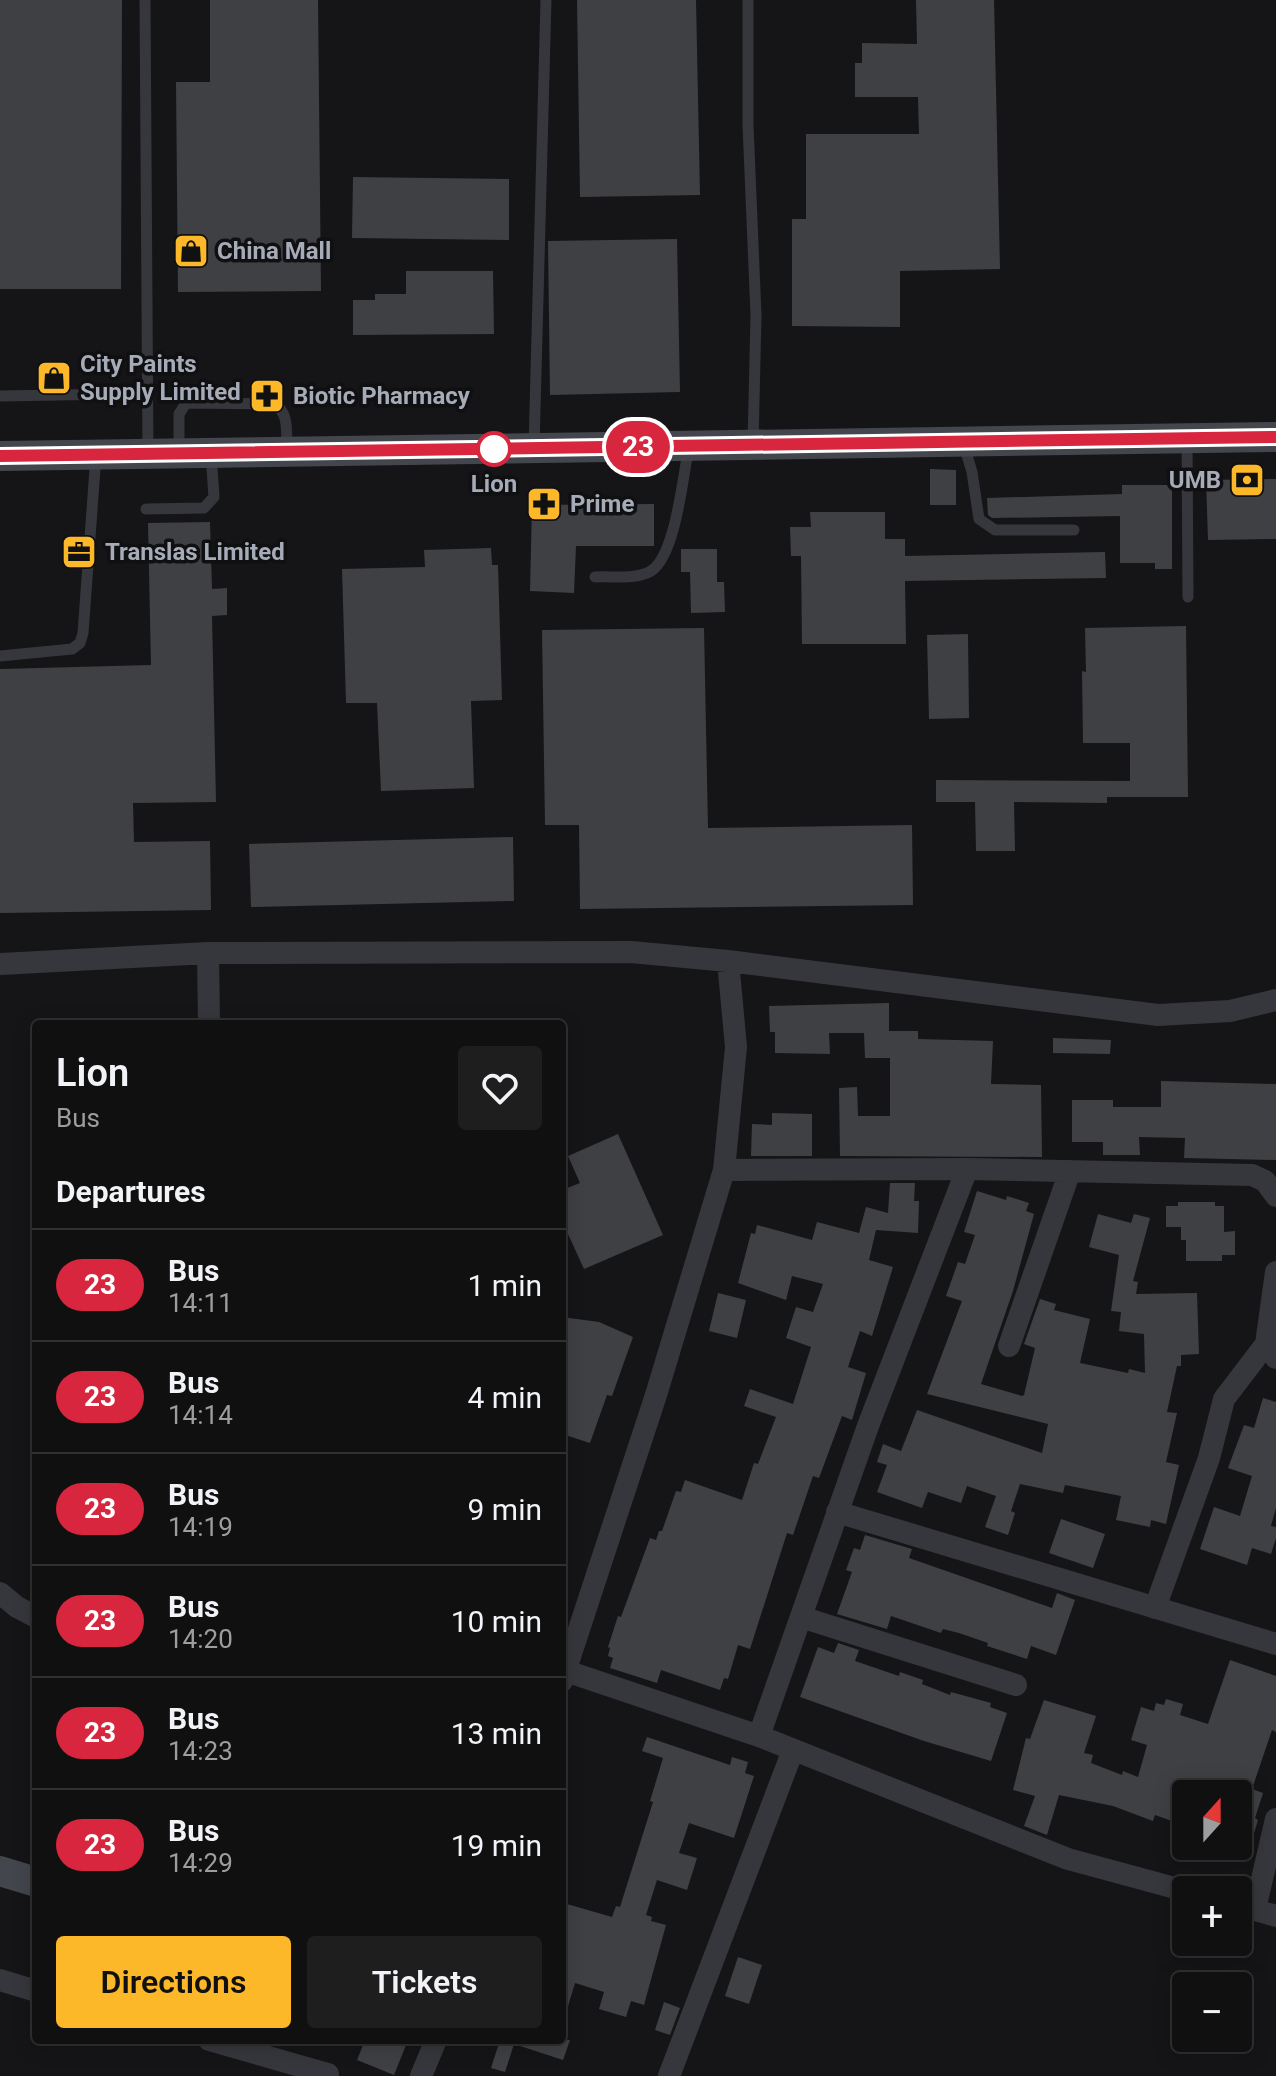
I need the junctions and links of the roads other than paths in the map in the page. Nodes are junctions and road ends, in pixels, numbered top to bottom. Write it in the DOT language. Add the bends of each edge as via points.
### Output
graph roads {
  1 [pos="145,0"];
  2 [pos="546,0"];
  3 [pos="748,0"];
  4 [pos="119,394"];
  5 [pos="0,396"];
  6 [pos="1276,437"];
  7 [pos="1187,438"];
  8 [pos="963,441"];
  9 [pos="753,445"];
  10 [pos="689,446"];
  11 [pos="534,448"];
  12 [pos="287,452"];
  13 [pos="211,453"];
  14 [pos="148,454"];
  15 [pos="179,454"];
  16 [pos="96,455"];
  17 [pos="0,456"];
  18 [pos="146,509"];
  19 [pos="1074,530"];
  20 [pos="595,577"];
  21 [pos="1188,597"];
  22 [pos="0,656"];
  23 [pos="208,953"];
  24 [pos="728,961"];
  25 [pos="0,964"];
  26 [pos="1276,1000"];
  27 [pos="209,1020"];
  28 [pos="967,1169"];
  29 [pos="724,1170"];
  30 [pos="1070,1171"];
  31 [pos="1276,1196"];
  32 [pos="1276,1272"];
  33 [pos="1009,1346"];
  34 [pos="1271,1351"];
  35 [pos="837,1512"];
  36 [pos="0,1593"];
  37 [pos="1155,1608"];
  38 [pos="32,1615"];
  39 [pos="801,1617"];
  40 [pos="1276,1644"];
  41 [pos="566,1670"];
  42 [pos="566,1677"];
  43 [pos="1016,1685"];
  44 [pos="759,1736"];
  45 [pos="793,1750"];
  46 [pos="1276,1819"];
  47 [pos="0,1871"];
  48 [pos="32,1881"];
  49 [pos="1172,1887"];
  50 [pos="1256,1910"];
  51 [pos="0,1980"];
  52 [pos="32,1990"];
  53 [pos="223,2044"];
  54 [pos="434,2044"];
  55 [pos="328,2074"];
  56 [pos="421,2076"];
  57 [pos="669,2076"];
  1 -- 14 [label="lane"];
  2 -- 11 [label="lane"];
  3 -- 9 [label="lane" via="756,315"];
  4 -- 5 [label="lane"];
  6 -- 7 [label="main road"];
  7 -- 8 [label="main road"];
  7 -- 21 [label="lane"];
  8 -- 9 [label="main road"];
  8 -- 19 [label="lane" via="979,519 986,525 995,530"];
  9 -- 10 [label="main road"];
  10 -- 11 [label="main road"];
  10 -- 20 [label="lane" via="664,555 652,570 637,576"];
  11 -- 12 [label="main road"];
  12 -- 13 [label="main road"];
  12 -- 15 [label="lane" via="284,414 274,404 186,403 179,414"];
  13 -- 15 [label="main road"];
  13 -- 18 [label="lane" via="211,502 204,508"];
  14 -- 15 [label="main road"];
  14 -- 16 [label="main road"];
  16 -- 17 [label="main road"];
  16 -- 22 [label="lane" via="80,643 72,649"];
  23 -- 24 [label="street" via="631,952"];
  23 -- 25 [label="street"];
  23 -- 27 [label="street"];
  24 -- 26 [label="street" via="1158,1015 1230,1011"];
  24 -- 29 [label="street" via="736,1047"];
  28 -- 29 [label="street"];
  28 -- 30 [label="street"];
  28 -- 35 [label="street"];
  29 -- 41 [label="street"];
  30 -- 31 [label="street" via="1252,1175 1265,1181"];
  30 -- 33 [label="street"];
  32 -- 34 [label="street"];
  34 -- 37 [label="street" via="1224,1399 1209,1458"];
  35 -- 37 [label="street"];
  35 -- 39 [label="street"];
  36 -- 38 [label="street"];
  37 -- 40 [label="street"];
  39 -- 43 [label="street"];
  39 -- 44 [label="street"];
  42 -- 44 [label="street"];
  44 -- 45 [label="street"];
  45 -- 49 [label="street" via="1068,1859"];
  45 -- 57 [label="street"];
  46 -- 50 [label="street"];
  47 -- 48 [label="main road"];
  51 -- 52 [label="street"];
  53 -- 55 [label="street"];
  54 -- 56 [label="street"];
}
